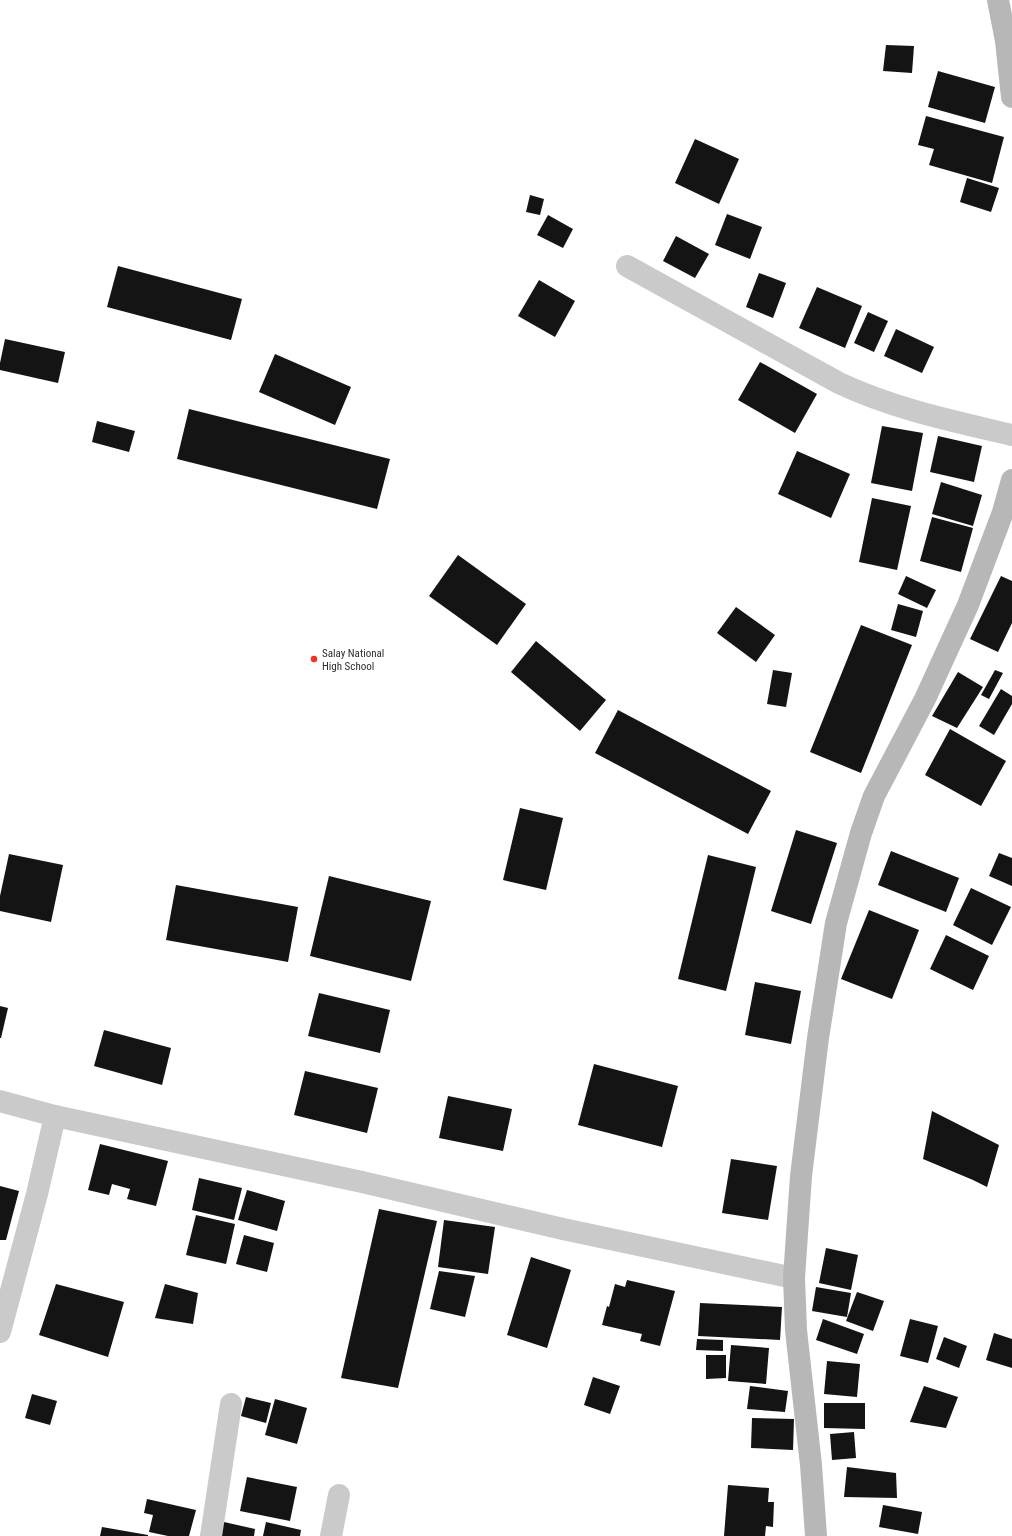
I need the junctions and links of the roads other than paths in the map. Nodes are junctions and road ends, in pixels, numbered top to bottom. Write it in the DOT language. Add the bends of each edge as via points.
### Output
graph roads {
  1 [pos="998,0"];
  2 [pos="1012,97"];
  3 [pos="628,266"];
  4 [pos="1012,435"];
  5 [pos="1012,480"];
  6 [pos="0,1101"];
  7 [pos="55,1116"];
  8 [pos="794,1278"];
  9 [pos="0,1332"];
  10 [pos="231,1404"];
  11 [pos="339,1495"];
  12 [pos="211,1536"];
  13 [pos="331,1536"];
  14 [pos="816,1536"];
  1 -- 2 [label="street" via="1006,41"];
  3 -- 4 [label="street" via="862,394 921,413"];
  5 -- 8 [label="street" via="1003,512 968,605 925,699 874,796 836,923 818,1038 801,1176"];
  6 -- 7 [label="street"];
  7 -- 8 [label="street"];
  7 -- 9 [label="street"];
  8 -- 14 [label="street" via="796,1330"];
  10 -- 12 [label="street"];
  11 -- 13 [label="street"];
}
